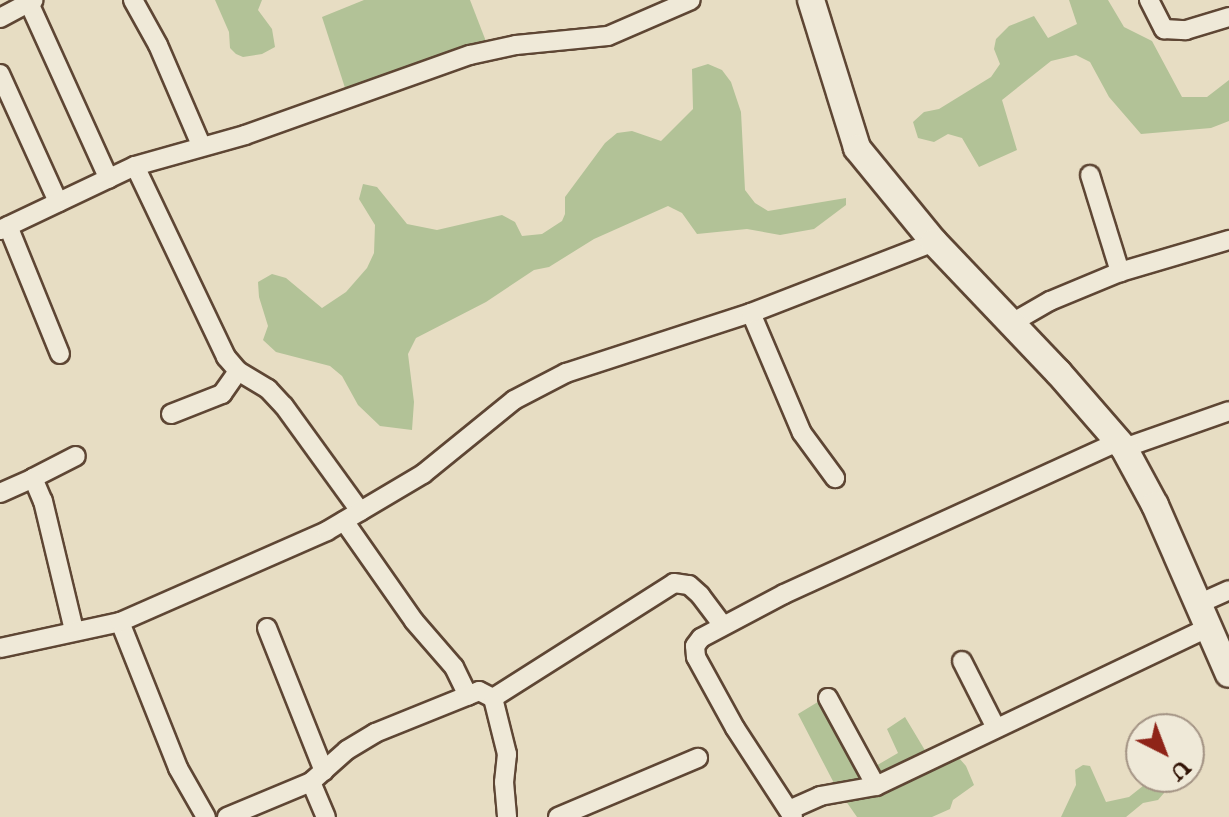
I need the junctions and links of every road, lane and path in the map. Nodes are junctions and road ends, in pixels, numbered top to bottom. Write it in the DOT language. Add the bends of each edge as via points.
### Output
graph roads {
  1 [pos="133,0"];
  2 [pos="691,0"];
  3 [pos="811,0"];
  4 [pos="1149,0"];
  5 [pos="31,1"];
  6 [pos="1229,17"];
  7 [pos="0,18"];
  8 [pos="0,74"];
  9 [pos="201,145"];
  10 [pos="135,166"];
  11 [pos="1090,175"];
  12 [pos="109,179"];
  13 [pos="58,202"];
  14 [pos="4,228"];
  15 [pos="1229,240"];
  16 [pos="934,242"];
  17 [pos="1120,272"];
  18 [pos="751,313"];
  19 [pos="1010,324"];
  20 [pos="60,354"];
  21 [pos="238,371"];
  22 [pos="1229,411"];
  23 [pos="171,414"];
  24 [pos="1122,445"];
  25 [pos="76,456"];
  26 [pos="33,478"];
  27 [pos="835,478"];
  28 [pos="0,493"];
  29 [pos="352,516"];
  30 [pos="1229,590"];
  31 [pos="1202,616"];
  32 [pos="120,622"];
  33 [pos="723,625"];
  34 [pos="267,628"];
  35 [pos="74,630"];
  36 [pos="0,648"];
  37 [pos="962,661"];
  38 [pos="1229,674"];
  39 [pos="468,696"];
  40 [pos="493,698"];
  41 [pos="828,698"];
  42 [pos="996,728"];
  43 [pos="698,758"];
  44 [pos="317,776"];
  45 [pos="876,786"];
  46 [pos="791,813"];
  47 [pos="206,817"];
  48 [pos="227,817"];
  49 [pos="326,817"];
  50 [pos="507,817"];
  51 [pos="558,817"];
  1 -- 9 [label="street"];
  2 -- 9 [label="street" via="608,36 470,55 245,135"];
  3 -- 16 [label="street" via="857,148"];
  4 -- 6 [label="street" via="1164,29 1186,30"];
  5 -- 7 [label="street"];
  5 -- 12 [label="street"];
  8 -- 13 [label="street"];
  9 -- 10 [label="street"];
  10 -- 12 [label="street"];
  10 -- 21 [label="street" via="215,339"];
  11 -- 17 [label="street"];
  12 -- 13 [label="street"];
  13 -- 14 [label="street"];
  14 -- 20 [label="street"];
  15 -- 17 [label="street"];
  16 -- 18 [label="street"];
  16 -- 19 [label="street"];
  17 -- 19 [label="street"];
  18 -- 27 [label="street" via="802,433"];
  18 -- 29 [label="street" via="539,386 423,474"];
  19 -- 24 [label="street"];
  21 -- 23 [label="street" via="222,394"];
  21 -- 29 [label="street" via="284,406"];
  22 -- 24 [label="street"];
  24 -- 31 [label="street" via="1155,505"];
  24 -- 33 [label="street" via="979,502"];
  25 -- 26 [label="street"];
  26 -- 28 [label="street"];
  26 -- 35 [label="street"];
  29 -- 32 [label="street"];
  29 -- 39 [label="street" via="414,621 454,667"];
  30 -- 31 [label="street"];
  31 -- 38 [label="street"];
  31 -- 42 [label="street"];
  32 -- 35 [label="street"];
  32 -- 47 [label="street" via="178,768"];
  33 -- 40 [label="street" via="689,585 674,583"];
  33 -- 46 [label="street" via="701,638 696,657"];
  34 -- 44 [label="street"];
  35 -- 36 [label="street"];
  37 -- 42 [label="street"];
  39 -- 40 [label="street" via="486,692"];
  39 -- 44 [label="street" via="375,733"];
  40 -- 50 [label="street" via="507,754"];
  41 -- 45 [label="street"];
  42 -- 45 [label="street"];
  43 -- 51 [label="street"];
  44 -- 48 [label="street"];
  44 -- 49 [label="street"];
  45 -- 46 [label="street" via="820,796"];
}
